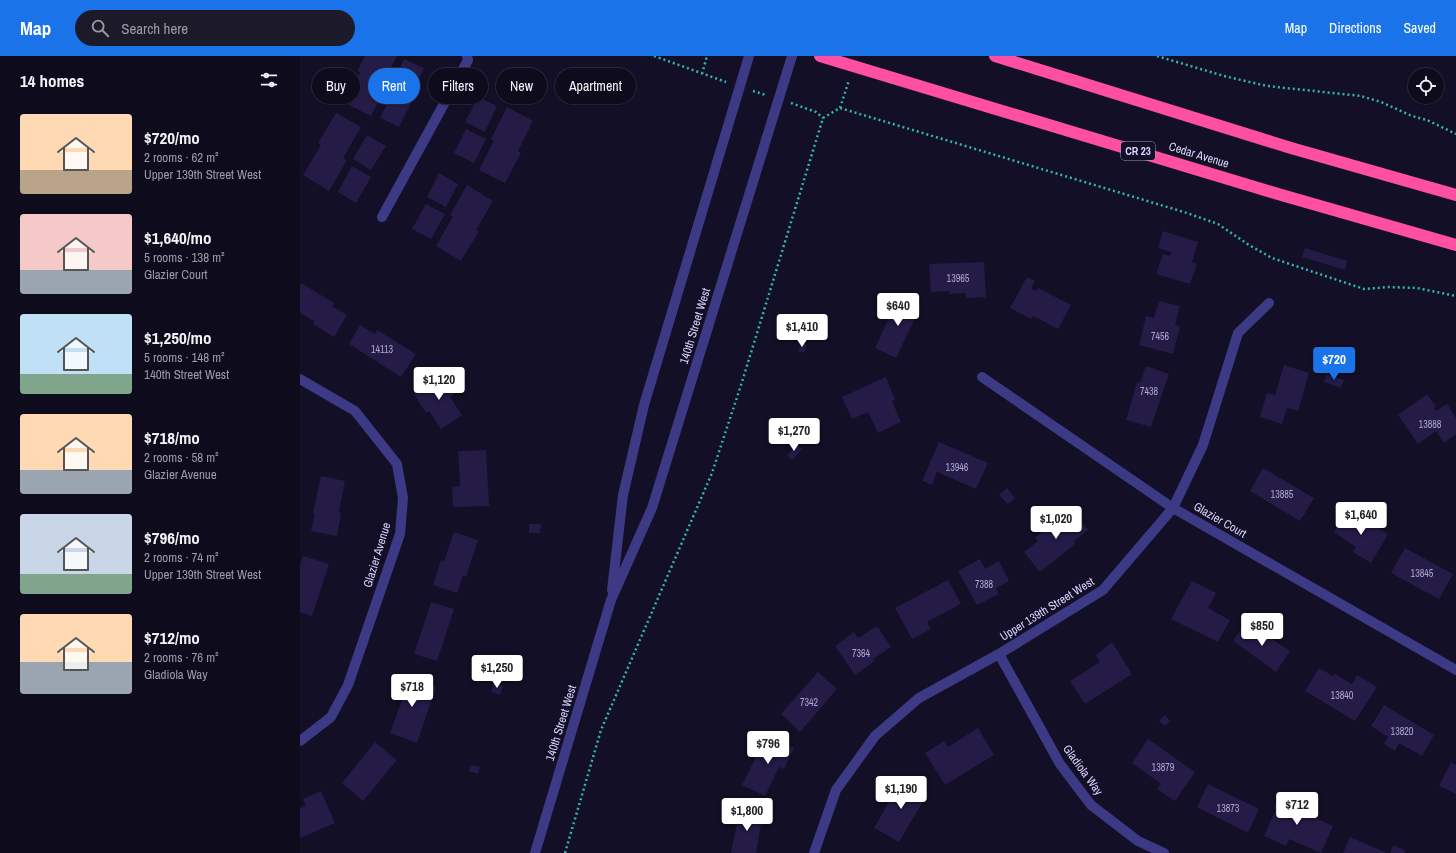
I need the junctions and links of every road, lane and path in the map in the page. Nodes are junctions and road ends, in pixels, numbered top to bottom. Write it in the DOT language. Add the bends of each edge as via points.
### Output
graph roads {
  1 [pos="467,56"];
  2 [pos="654,56"];
  3 [pos="707,56"];
  4 [pos="749,56"];
  5 [pos="792,56"];
  6 [pos="820,56"];
  7 [pos="996,56"];
  8 [pos="1157,56"];
  9 [pos="1456,134"];
  10 [pos="1456,195"];
  11 [pos="382,218"];
  12 [pos="1456,245"];
  13 [pos="1456,296"];
  14 [pos="1269,303"];
  15 [pos="982,377"];
  16 [pos="300,379"];
  17 [pos="1173,508"];
  18 [pos="611,600"];
  19 [pos="999,654"];
  20 [pos="1456,670"];
  21 [pos="300,741"];
  22 [pos="535,853"];
  23 [pos="565,853"];
  24 [pos="814,853"];
  25 [pos="1164,853"];
  1 -- 11 [label="street" via="468,60"];
  2 -- 3 [label="path" via="702,74"];
  4 -- 18 [label="street, 140th Street West" via="644,405 623,495"];
  5 -- 18 [label="street, 140th Street West" via="652,508"];
  6 -- 12 [label="highway, Cedar Avenue / CR 23"];
  7 -- 10 [label="highway" via="1291,148"];
  8 -- 9 [label="path" via="1267,86 1361,96 1427,120"];
  13 -- 23 [label="path" via="1417,288 1364,289 1272,258 1218,224 1187,213 840,108 823,118 712,473 601,730"];
  14 -- 17 [label="street, Upper 139th Street West" via="1238,333 1203,445"];
  15 -- 17 [label="street, Glazier Court"];
  16 -- 21 [label="street, Glazier Avenue" via="355,412 397,464 403,498 400,534 348,685 331,716"];
  17 -- 19 [label="street, Upper 139th Street West" via="1103,590"];
  17 -- 20 [label="street, Glazier Court"];
  18 -- 22 [label="street, 140th Street West"];
  19 -- 24 [label="street, Upper 139th Street West" via="919,698 875,736 836,790"];
  19 -- 25 [label="street, Gladiola Way" via="1060,764 1091,804 1138,841"];
}
